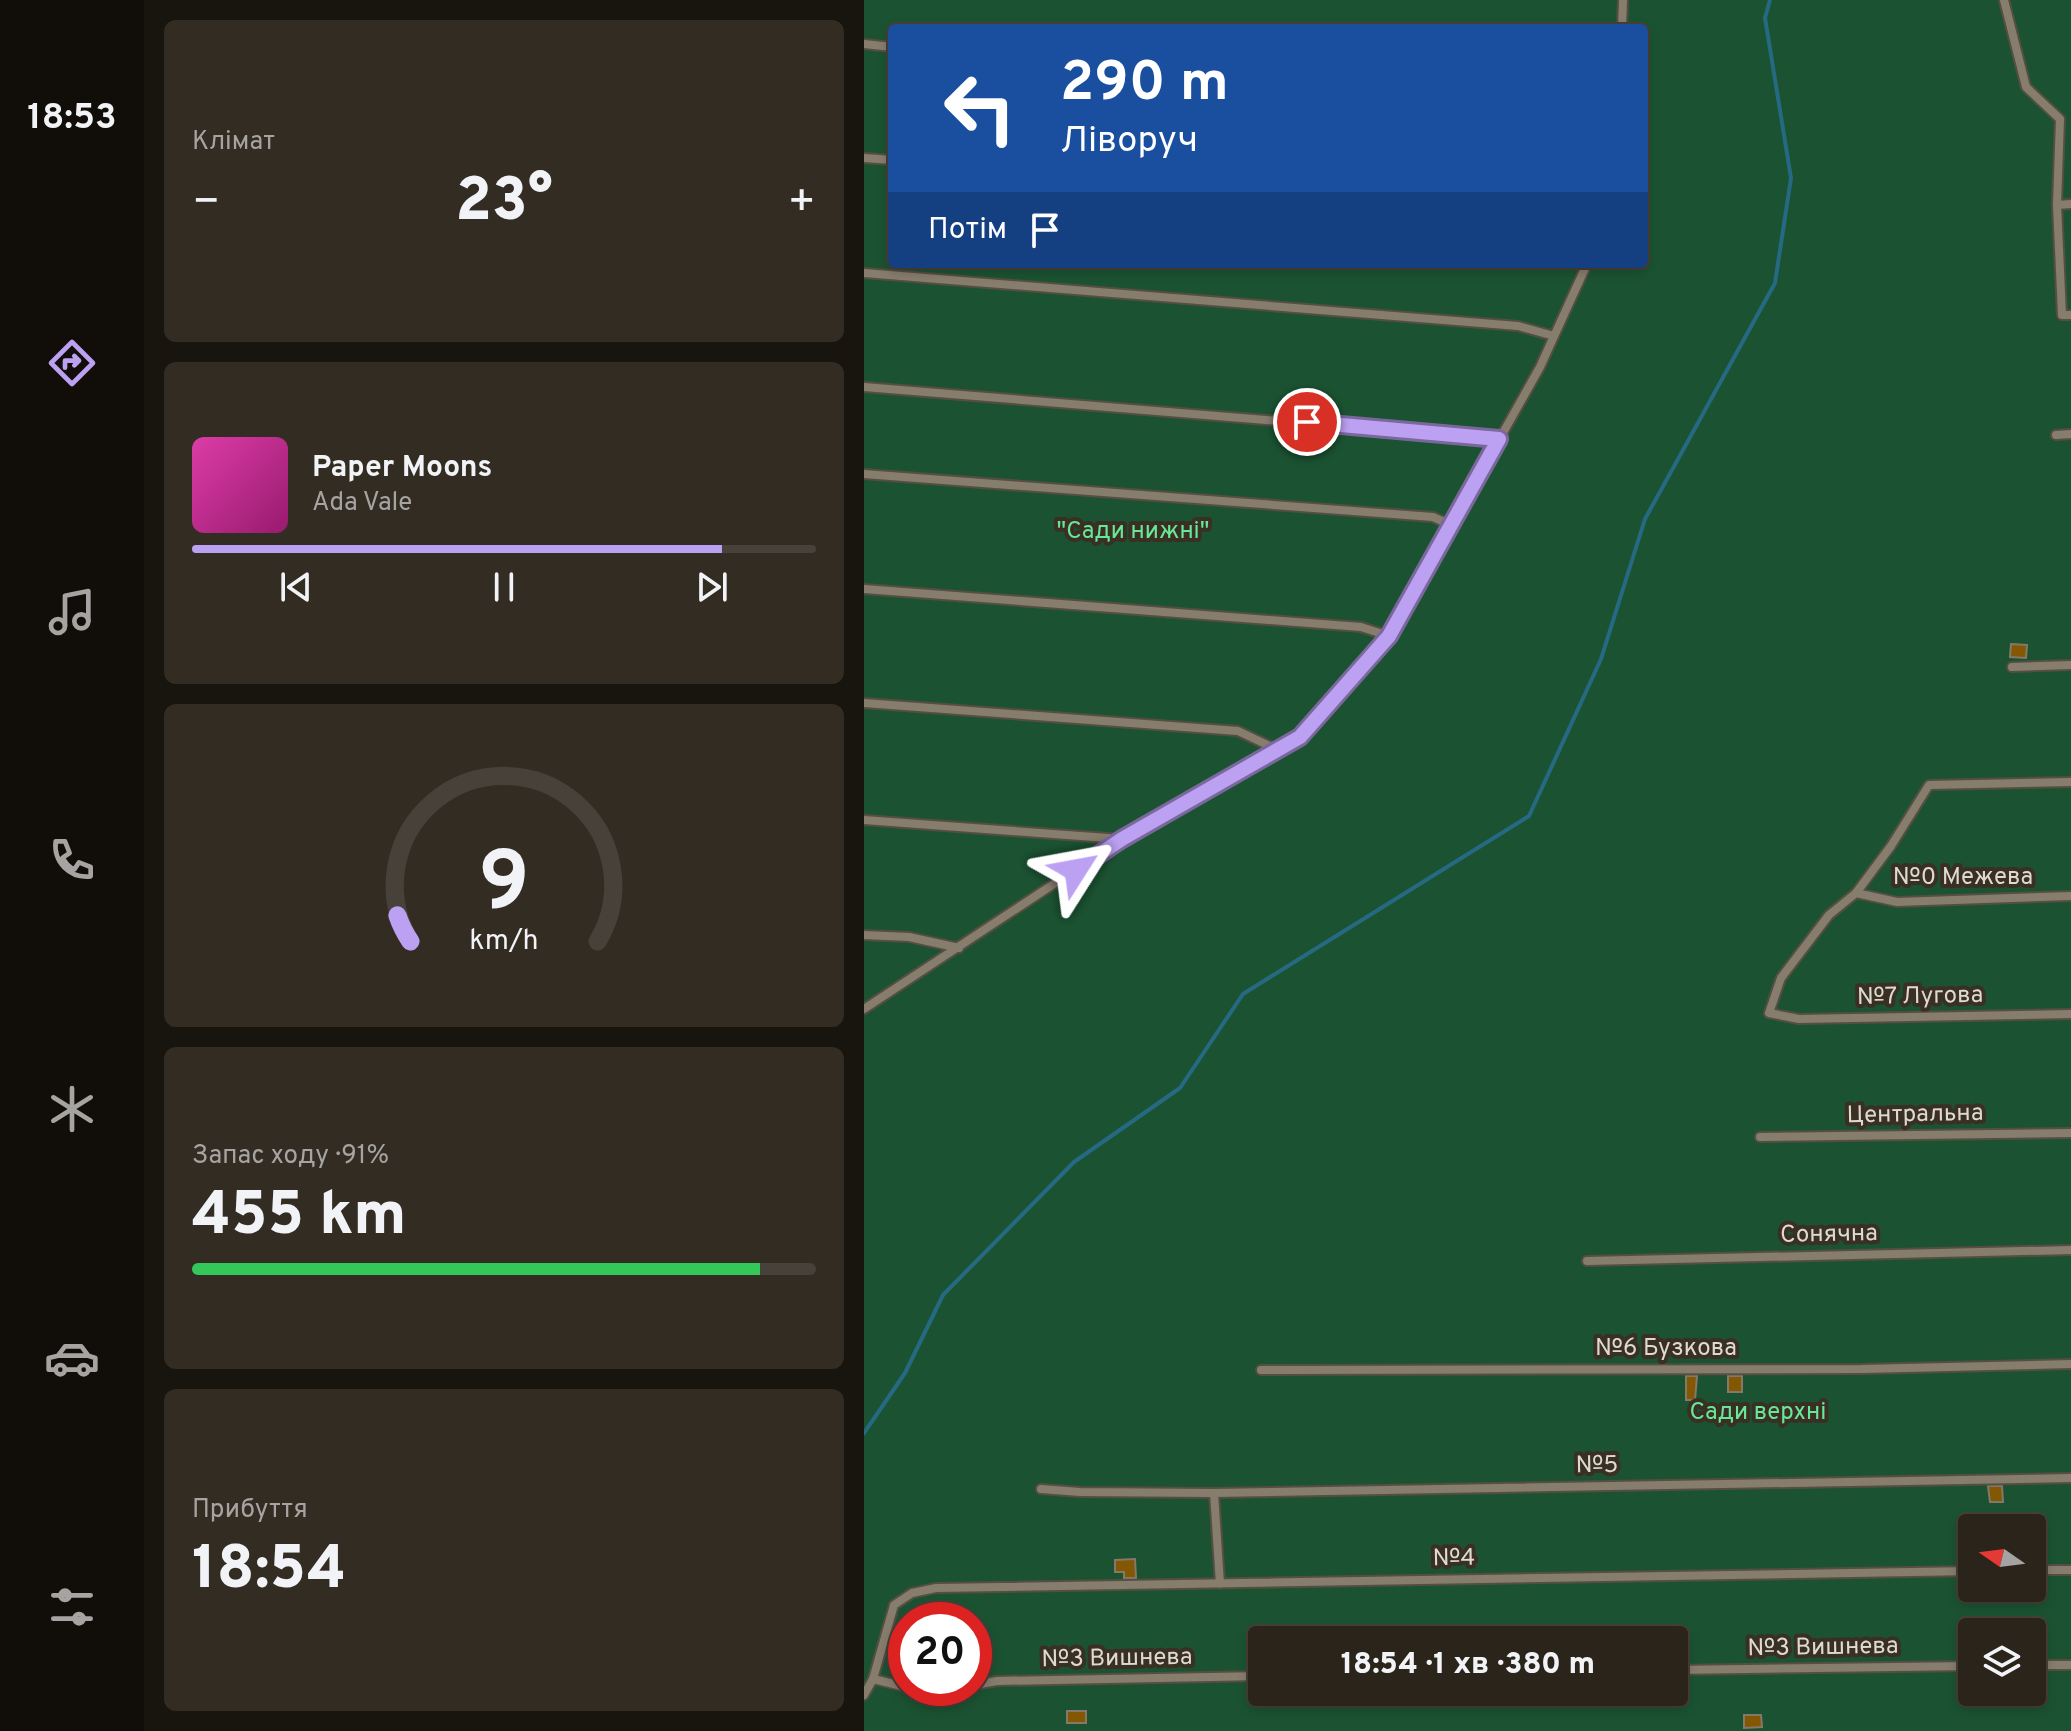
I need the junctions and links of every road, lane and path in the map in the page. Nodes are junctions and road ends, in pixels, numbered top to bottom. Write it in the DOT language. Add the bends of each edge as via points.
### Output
graph roads {
  1 [pos="1623,0"];
  2 [pos="2004,0"];
  3 [pos="1622,24"];
  4 [pos="864,44"];
  5 [pos="888,47"];
  6 [pos="864,158"];
  7 [pos="888,160"];
  8 [pos="2071,204"];
  9 [pos="2057,205"];
  10 [pos="1585,268"];
  11 [pos="864,273"];
  12 [pos="2066,315"];
  13 [pos="1554,336"];
  14 [pos="864,387"];
  15 [pos="2071,434"];
  16 [pos="2056,435"];
  17 [pos="1499,439"];
  18 [pos="864,474"];
  19 [pos="1451,525"];
  20 [pos="864,589"];
  21 [pos="1389,636"];
  22 [pos="2071,665"];
  23 [pos="2012,667"];
  24 [pos="864,703"];
  25 [pos="1278,750"];
  26 [pos="2071,782"];
  27 [pos="864,820"];
  28 [pos="1122,839"];
  29 [pos="1856,893"];
  30 [pos="2071,896"];
  31 [pos="864,935"];
  32 [pos="959,948"];
  33 [pos="864,1009"];
  34 [pos="2071,1014"];
  35 [pos="2071,1133"];
  36 [pos="1760,1137"];
  37 [pos="2071,1250"];
  38 [pos="1587,1261"];
  39 [pos="2071,1364"];
  40 [pos="1261,1370"];
  41 [pos="2071,1478"];
  42 [pos="1041,1489"];
  43 [pos="1214,1493"];
  44 [pos="2046,1570"];
  45 [pos="2071,1570"];
  46 [pos="1958,1571"];
  47 [pos="1220,1584"];
  48 [pos="2046,1665"];
  49 [pos="2071,1665"];
  50 [pos="1958,1666"];
  51 [pos="1688,1670"];
  52 [pos="1248,1676"];
  53 [pos="873,1679"];
  54 [pos="992,1682"];
  55 [pos="888,1683"];
  56 [pos="864,1695"];
  1 -- 3 [label="lane"];
  2 -- 9 [label="lane" via="2026,87 2060,119"];
  4 -- 5 [label="lane"];
  6 -- 7 [label="lane"];
  8 -- 9 [label="lane"];
  9 -- 12 [label="lane"];
  10 -- 13 [label="lane"];
  11 -- 13 [label="lane" via="1518,326"];
  13 -- 17 [label="lane"];
  14 -- 17 [label="lane"];
  15 -- 16 [label="lane"];
  17 -- 19 [label="lane"];
  18 -- 19 [label="lane" via="1433,517"];
  19 -- 21 [label="lane"];
  20 -- 21 [label="lane" via="1361,627"];
  21 -- 25 [label="lane" via="1300,737"];
  22 -- 23 [label="lane"];
  24 -- 25 [label="lane" via="1238,731"];
  25 -- 28 [label="lane"];
  26 -- 29 [label="lane" via="1929,785"];
  27 -- 28 [label="lane"];
  28 -- 32 [label="lane"];
  29 -- 30 [label="lane, №0 Межева" via="1897,902"];
  29 -- 34 [label="lane, №7 Лугова" via="1829,915 1781,978 1769,1013 1799,1019"];
  31 -- 32 [label="lane" via="909,937"];
  32 -- 33 [label="lane"];
  35 -- 36 [label="lane, Центральна"];
  37 -- 38 [label="lane, Сонячна"];
  39 -- 40 [label="lane, №6 Бузкова"];
  41 -- 43 [label="lane, №5"];
  42 -- 43 [label="lane, №5"];
  43 -- 47 [label="lane"];
  44 -- 45 [label="lane"];
  46 -- 47 [label="lane, №4"];
  47 -- 53 [label="lane, №4" via="936,1588 912,1593 894,1605"];
  48 -- 49 [label="lane"];
  50 -- 51 [label="lane, №3 Вишнева"];
  52 -- 54 [label="lane, №3 Вишнева"];
  53 -- 55 [label="lane"];
  53 -- 56 [label="lane"];
}
